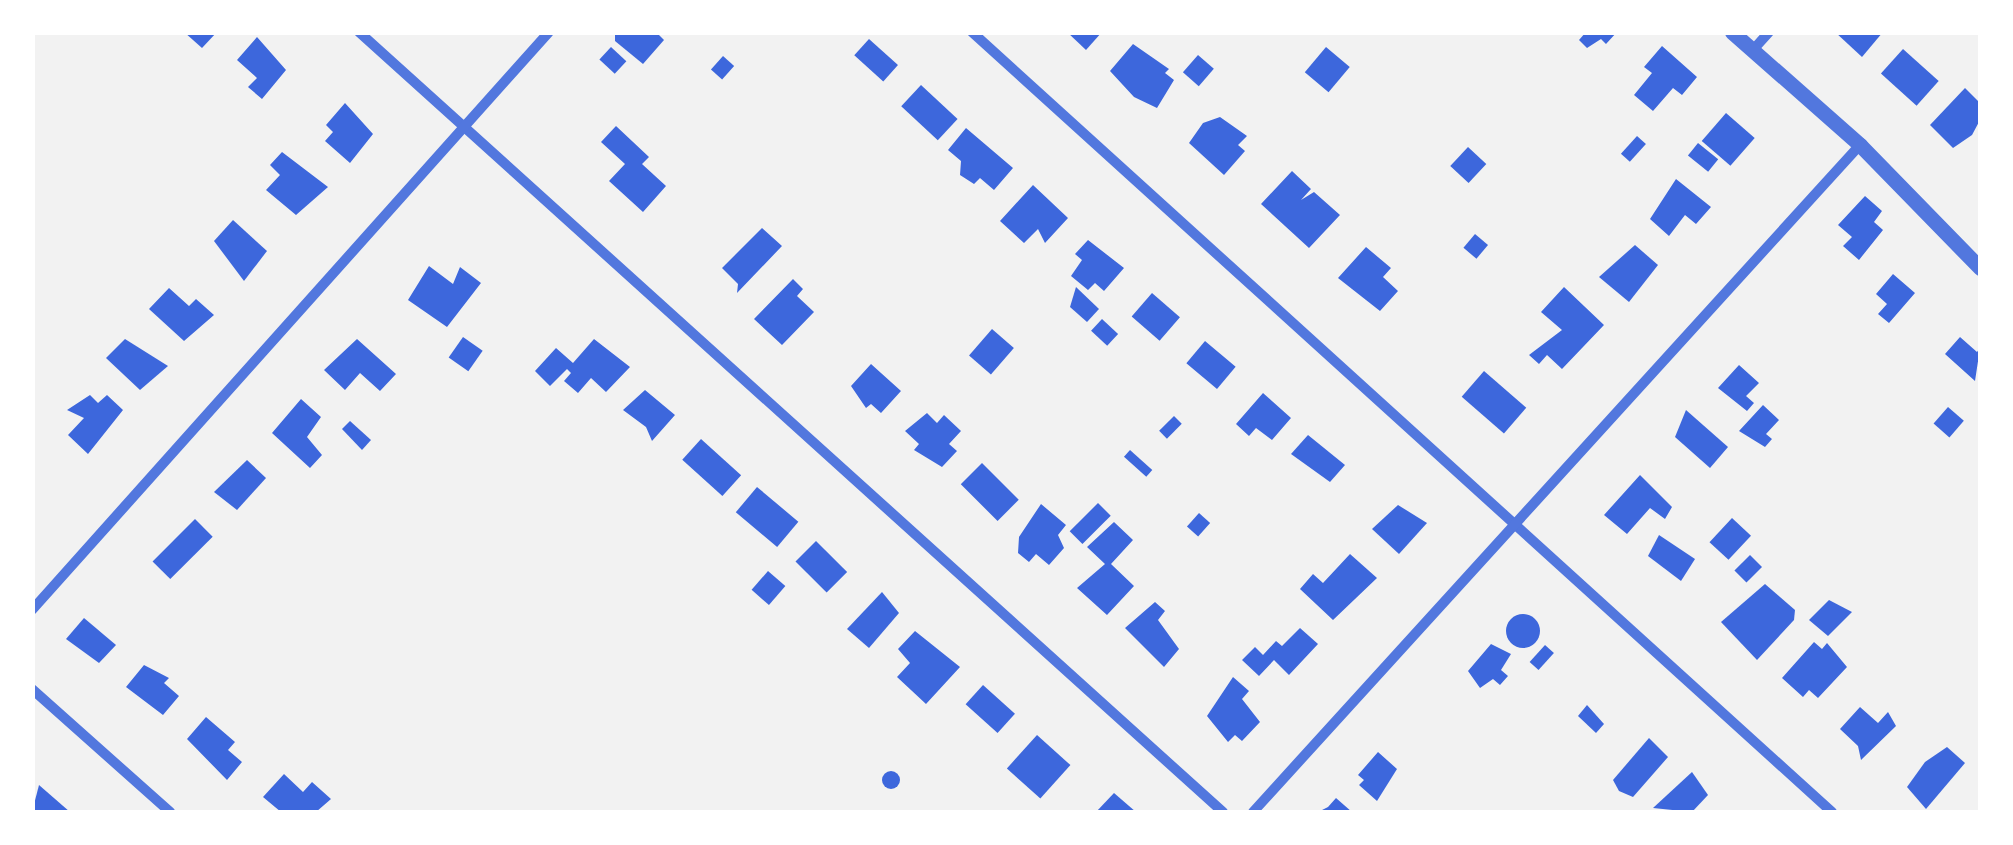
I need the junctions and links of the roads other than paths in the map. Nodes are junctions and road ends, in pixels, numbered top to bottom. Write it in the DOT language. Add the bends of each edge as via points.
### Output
graph roads {
  1 [pos="359,32"];
  2 [pos="549,32"];
  3 [pos="972,32"];
  4 [pos="1732,32"];
  5 [pos="1769,32"];
  6 [pos="1752,52"];
  7 [pos="465,126"];
  8 [pos="1860,144"];
  9 [pos="1980,268"];
  10 [pos="1514,524"];
  11 [pos="32,610"];
  12 [pos="32,689"];
  13 [pos="170,812"];
  14 [pos="1223,812"];
  15 [pos="1254,812"];
  16 [pos="1832,812"];
  1 -- 7 [label="street"];
  2 -- 7 [label="street"];
  3 -- 10 [label="street"];
  4 -- 6 [label="street"];
  5 -- 6 [label="street"];
  6 -- 8 [label="street"];
  7 -- 11 [label="street"];
  7 -- 14 [label="street"];
  8 -- 9 [label="street"];
  8 -- 10 [label="street"];
  10 -- 15 [label="street"];
  10 -- 16 [label="street"];
  12 -- 13 [label="street"];
}
